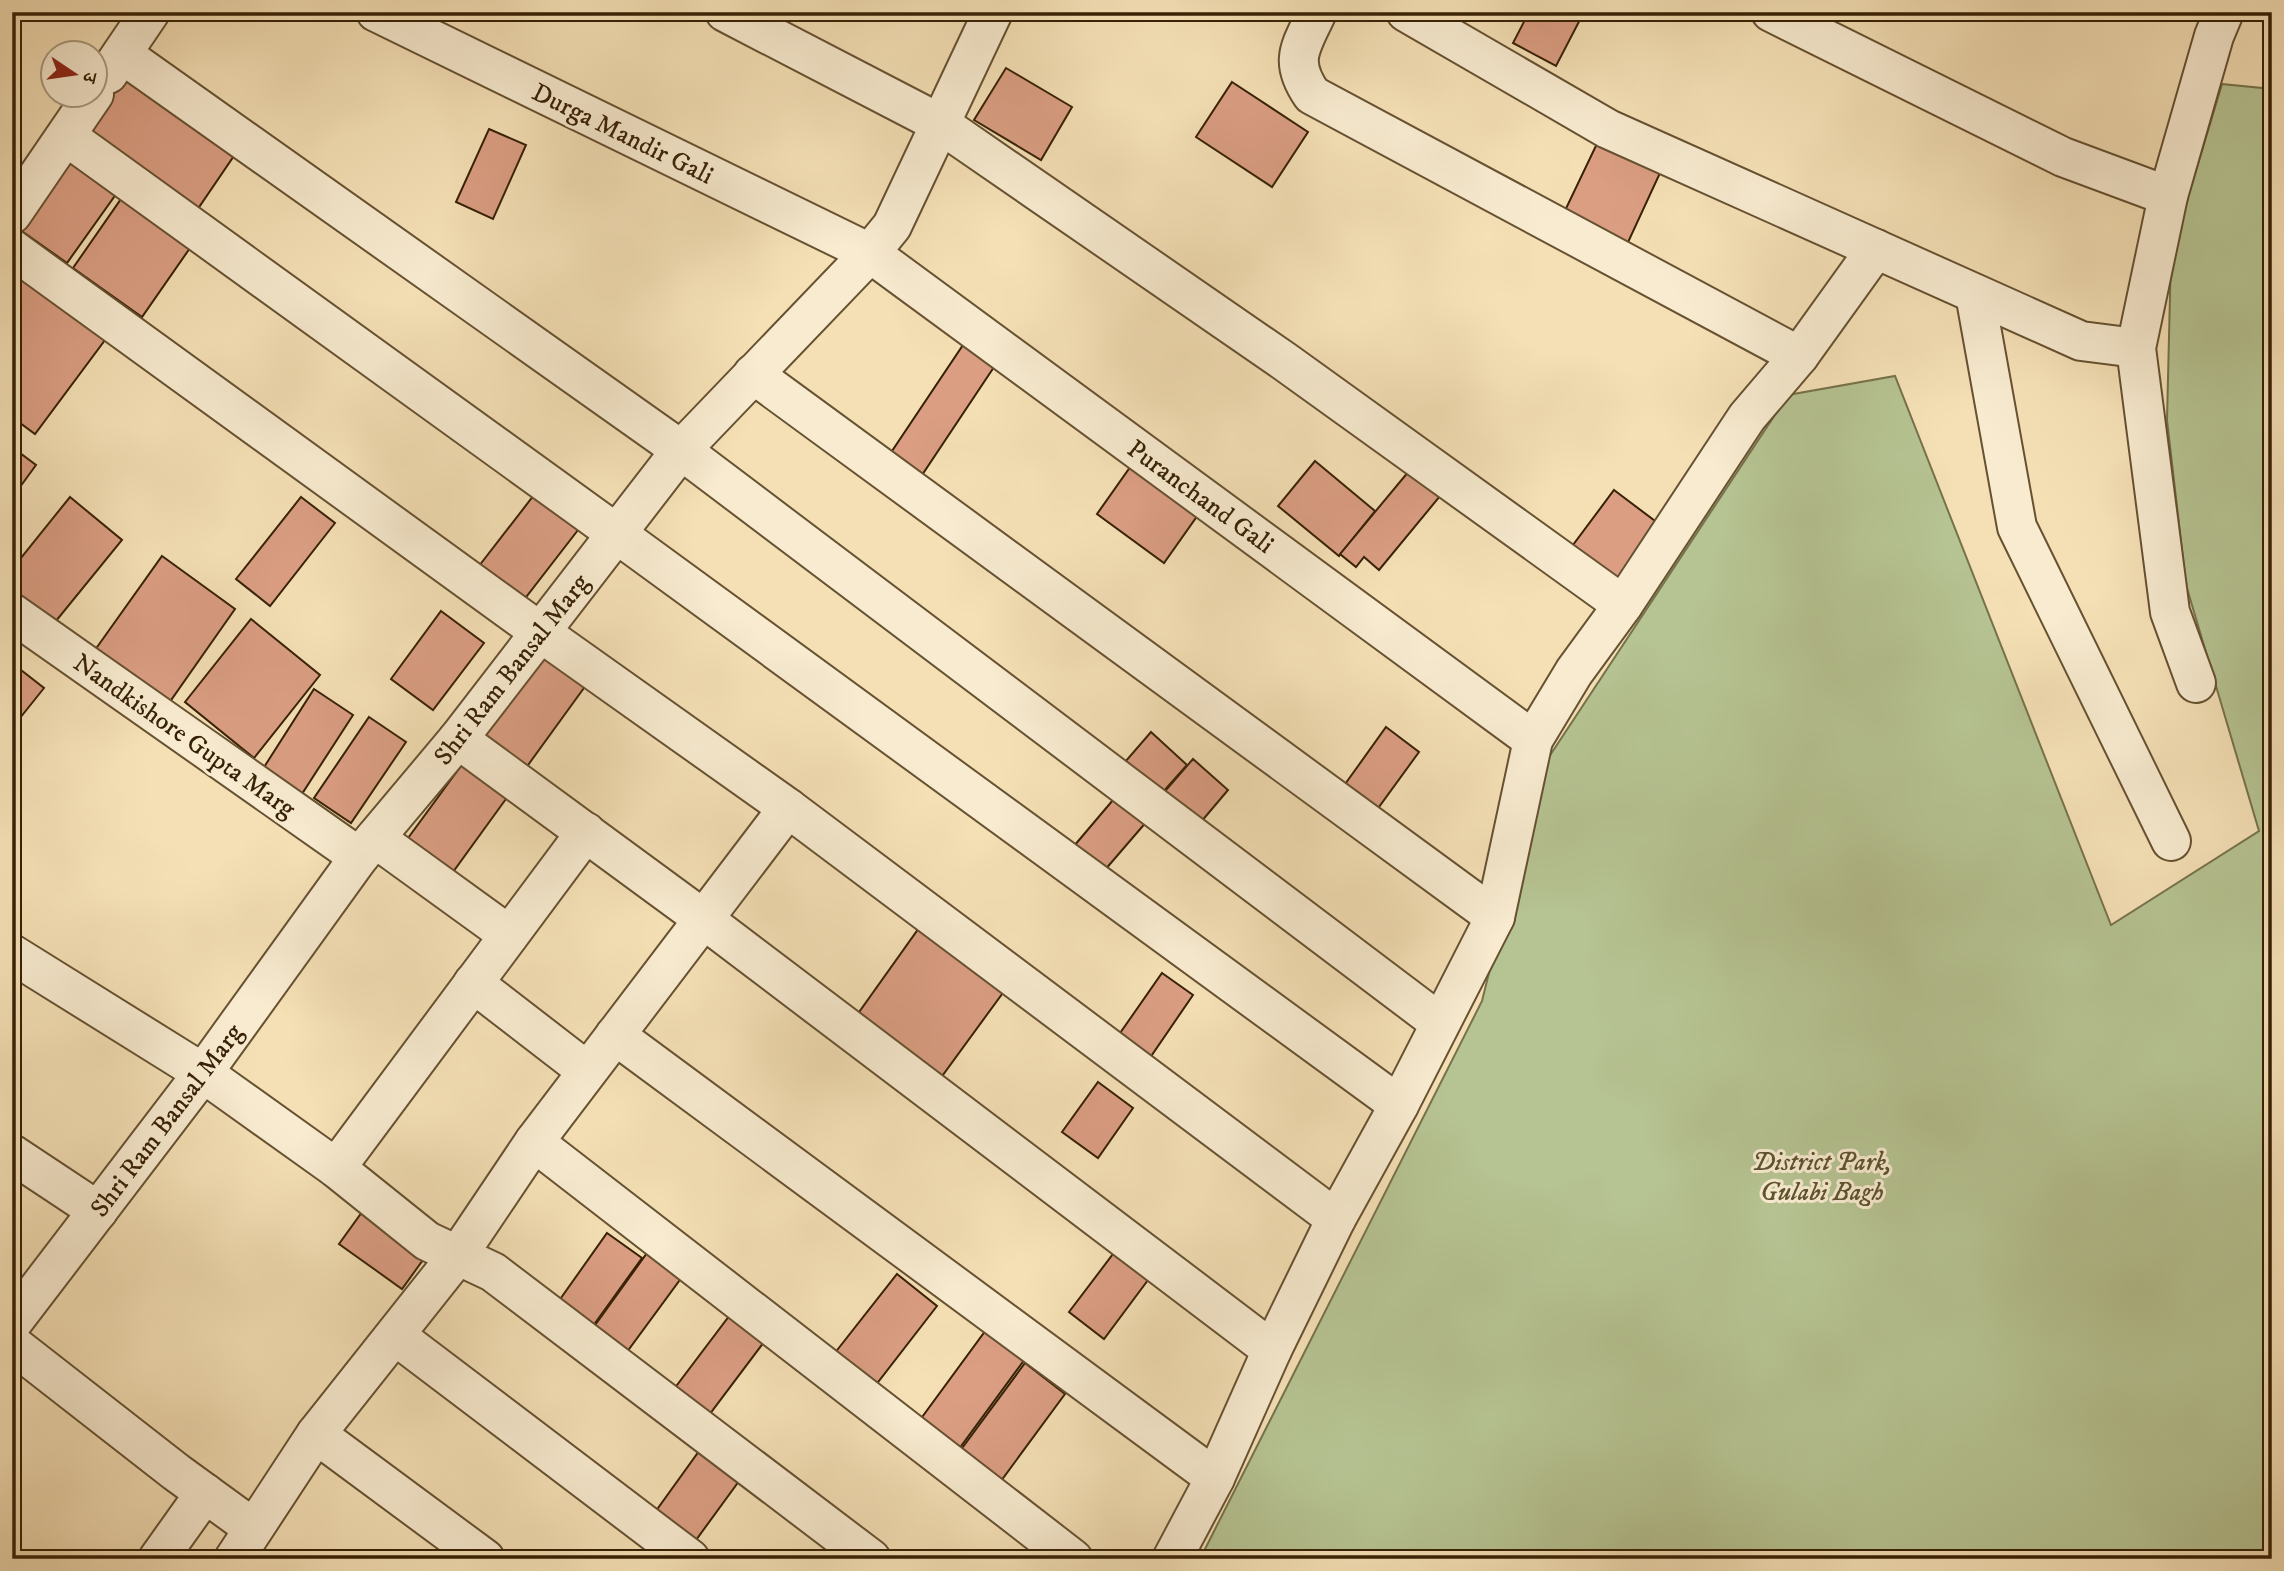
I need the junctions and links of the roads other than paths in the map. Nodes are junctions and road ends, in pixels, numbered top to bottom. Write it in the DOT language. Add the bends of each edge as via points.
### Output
graph roads {
  1 [pos="150,12"];
  2 [pos="376,12"];
  3 [pos="726,12"];
  4 [pos="993,12"];
  5 [pos="1317,12"];
  6 [pos="1406,12"];
  7 [pos="1771,12"];
  8 [pos="2224,12"];
  9 [pos="122,54"];
  10 [pos="108,74"];
  11 [pos="85,108"];
  12 [pos="939,123"];
  13 [pos="66,136"];
  14 [pos="2168,196"];
  15 [pos="12,214"];
  16 [pos="1876,249"];
  17 [pos="12,250"];
  18 [pos="870,253"];
  19 [pos="1975,294"];
  20 [pos="2136,348"];
  21 [pos="1799,356"];
  22 [pos="753,374"];
  23 [pos="681,450"];
  24 [pos="617,534"];
  25 [pos="1623,605"];
  26 [pos="12,613"];
  27 [pos="540,632"];
  28 [pos="2196,683"];
  29 [pos="458,739"];
  30 [pos="1533,740"];
  31 [pos="788,808"];
  32 [pos="586,832"];
  33 [pos="2171,841"];
  34 [pos="367,847"];
  35 [pos="1495,917"];
  36 [pos="702,918"];
  37 [pos="509,935"];
  38 [pos="12,954"];
  39 [pos="473,983"];
  40 [pos="1440,1023"];
  41 [pos="615,1035"];
  42 [pos="587,1071"];
  43 [pos="203,1073"];
  44 [pos="1399,1105"];
  45 [pos="534,1142"];
  46 [pos="12,1154"];
  47 [pos="336,1168"];
  48 [pos="98,1210"];
  49 [pos="1336,1219"];
  50 [pos="458,1255"];
  51 [pos="12,1323"];
  52 [pos="396,1336"];
  53 [pos="12,1344"];
  54 [pos="1272,1350"];
  55 [pos="316,1434"];
  56 [pos="1215,1478"];
  57 [pos="205,1493"];
  58 [pos="243,1543"];
  59 [pos="158,1559"];
  60 [pos="485,1559"];
  61 [pos="690,1559"];
  62 [pos="871,1559"];
  63 [pos="1073,1559"];
  64 [pos="1172,1559"];
  1 -- 9 [label="street"];
  2 -- 18 [label="street, Durga Mandir Gali"];
  3 -- 12 [label="street"];
  4 -- 12 [label="street, Shri Ram Bansal Marg"];
  5 -- 21 [label="street" via="1297,56 1300,78 1312,95"];
  6 -- 16 [label="street" via="1608,129"];
  7 -- 14 [label="street" via="2063,157"];
  8 -- 14 [label="street"];
  9 -- 10 [label="street"];
  9 -- 23 [label="street"];
  11 -- 13 [label="street"];
  12 -- 18 [label="street, Shri Ram Bansal Marg" via="891,226"];
  12 -- 25 [label="street" via="1284,361"];
  13 -- 15 [label="street"];
  13 -- 24 [label="street"];
  14 -- 20 [label="street"];
  16 -- 19 [label="street"];
  16 -- 21 [label="street"];
  17 -- 27 [label="street"];
  18 -- 22 [label="street, Shri Ram Bansal Marg"];
  18 -- 30 [label="street, Puranchand Gali"];
  19 -- 20 [label="street" via="2081,341"];
  19 -- 33 [label="street" via="2017,527"];
  20 -- 28 [label="street" via="2169,612"];
  21 -- 25 [label="street" via="1747,417"];
  22 -- 23 [label="street, Shri Ram Bansal Marg"];
  22 -- 35 [label="street"];
  23 -- 24 [label="street, Shri Ram Bansal Marg"];
  23 -- 40 [label="street"];
  24 -- 27 [label="street, Shri Ram Bansal Marg"];
  24 -- 44 [label="street"];
  25 -- 30 [label="street" via="1574,672"];
  26 -- 34 [label="street, Nandkishore Gupta Marg"];
  27 -- 29 [label="street, Shri Ram Bansal Marg"];
  27 -- 31 [label="street"];
  29 -- 32 [label="street"];
  29 -- 34 [label="street, Shri Ram Bansal Marg"];
  30 -- 35 [label="street"];
  31 -- 36 [label="street"];
  31 -- 49 [label="street"];
  32 -- 36 [label="street"];
  32 -- 37 [label="street"];
  34 -- 37 [label="street, Nandkishore Gupta Marg"];
  34 -- 43 [label="street, Shri Ram Bansal Marg"];
  35 -- 40 [label="street"];
  36 -- 41 [label="street"];
  36 -- 54 [label="street"];
  37 -- 39 [label="street"];
  38 -- 43 [label="street"];
  39 -- 42 [label="street"];
  39 -- 47 [label="street"];
  40 -- 44 [label="street"];
  41 -- 42 [label="street"];
  41 -- 56 [label="street"];
  42 -- 45 [label="street"];
  43 -- 47 [label="street"];
  43 -- 48 [label="street, Shri Ram Bansal Marg"];
  44 -- 49 [label="street"];
  45 -- 50 [label="street"];
  45 -- 63 [label="street"];
  46 -- 48 [label="street"];
  47 -- 50 [label="street" via="427,1241"];
  48 -- 51 [label="street, Shri Ram Bansal Marg"];
  49 -- 54 [label="street"];
  50 -- 52 [label="street"];
  50 -- 62 [label="street" via="493,1272"];
  52 -- 55 [label="street"];
  52 -- 61 [label="street"];
  53 -- 57 [label="street"];
  54 -- 56 [label="street"];
  55 -- 58 [label="street"];
  55 -- 60 [label="street"];
  56 -- 64 [label="street"];
  57 -- 58 [label="street"];
  57 -- 59 [label="street"];
}
